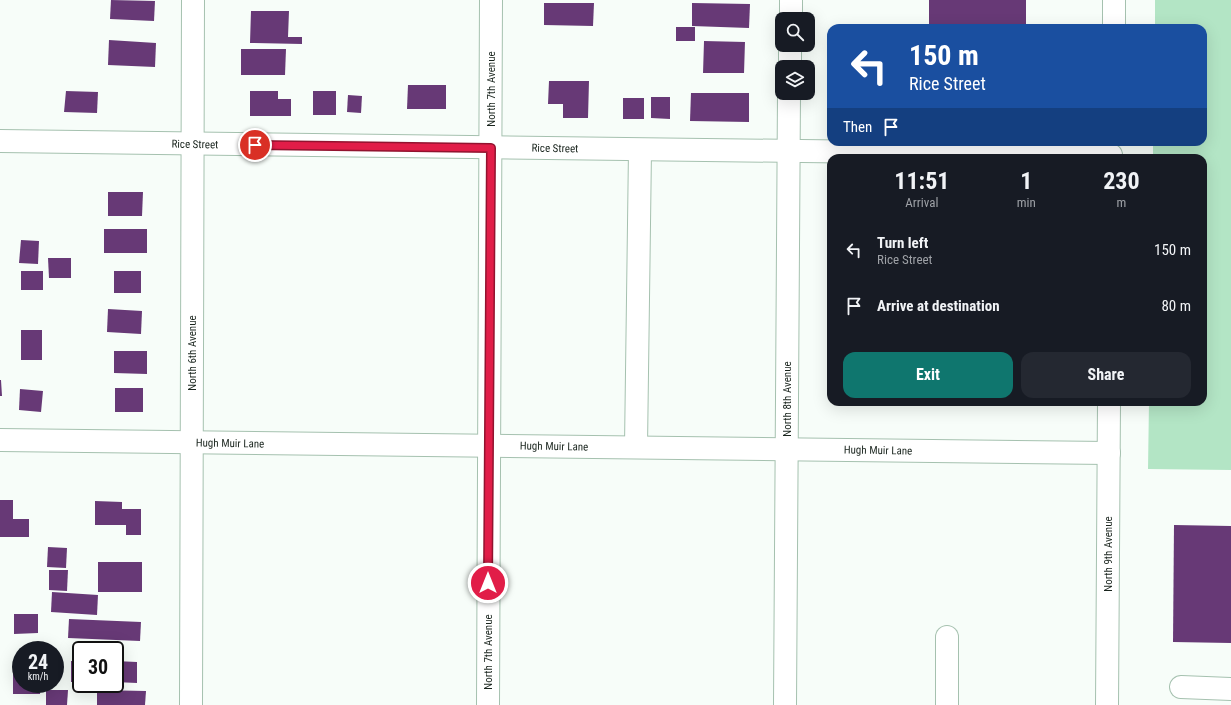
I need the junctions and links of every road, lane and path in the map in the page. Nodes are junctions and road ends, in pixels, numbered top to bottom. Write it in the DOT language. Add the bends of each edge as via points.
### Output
graph roads {
  1 [pos="193,0"];
  2 [pos="491,0"];
  3 [pos="791,0"];
  4 [pos="1114,0"];
  5 [pos="791,12"];
  6 [pos="1114,24"];
  7 [pos="790,100"];
  8 [pos="0,141"];
  9 [pos="193,144"];
  10 [pos="491,148"];
  11 [pos="640,150"];
  12 [pos="788,151"];
  13 [pos="1111,152"];
  14 [pos="1109,406"];
  15 [pos="0,440"];
  16 [pos="192,442"];
  17 [pos="489,446"];
  18 [pos="636,448"];
  19 [pos="787,449"];
  20 [pos="1109,453"];
  21 [pos="947,637"];
  22 [pos="1181,687"];
  23 [pos="1231,689"];
  24 [pos="191,705"];
  25 [pos="488,705"];
  26 [pos="785,705"];
  27 [pos="947,705"];
  28 [pos="1107,705"];
  1 -- 9 [label="street, North 6th Avenue"];
  2 -- 10 [label="street, North 7th Avenue"];
  3 -- 5 [label="street"];
  4 -- 6 [label="street"];
  7 -- 12 [label="street, North 8th Avenue"];
  8 -- 9 [label="street, Rice Street"];
  9 -- 10 [label="street, Rice Street"];
  9 -- 16 [label="street, North 6th Avenue"];
  10 -- 11 [label="street, Rice Street"];
  10 -- 17 [label="street, North 7th Avenue"];
  11 -- 12 [label="street, Rice Street"];
  11 -- 18 [label="street"];
  12 -- 13 [label="street, Rice Street"];
  12 -- 19 [label="street, North 8th Avenue"];
  14 -- 20 [label="street, North 9th Avenue"];
  15 -- 16 [label="street, Hugh Muir Lane"];
  16 -- 17 [label="street, Hugh Muir Lane"];
  16 -- 24 [label="street, North 6th Avenue"];
  17 -- 18 [label="street, Hugh Muir Lane"];
  17 -- 25 [label="street, North 7th Avenue"];
  18 -- 19 [label="street, Hugh Muir Lane"];
  19 -- 20 [label="street, Hugh Muir Lane"];
  19 -- 26 [label="street, North 8th Avenue"];
  20 -- 28 [label="street, North 9th Avenue"];
  21 -- 27 [label="street"];
  22 -- 23 [label="street"];
}
